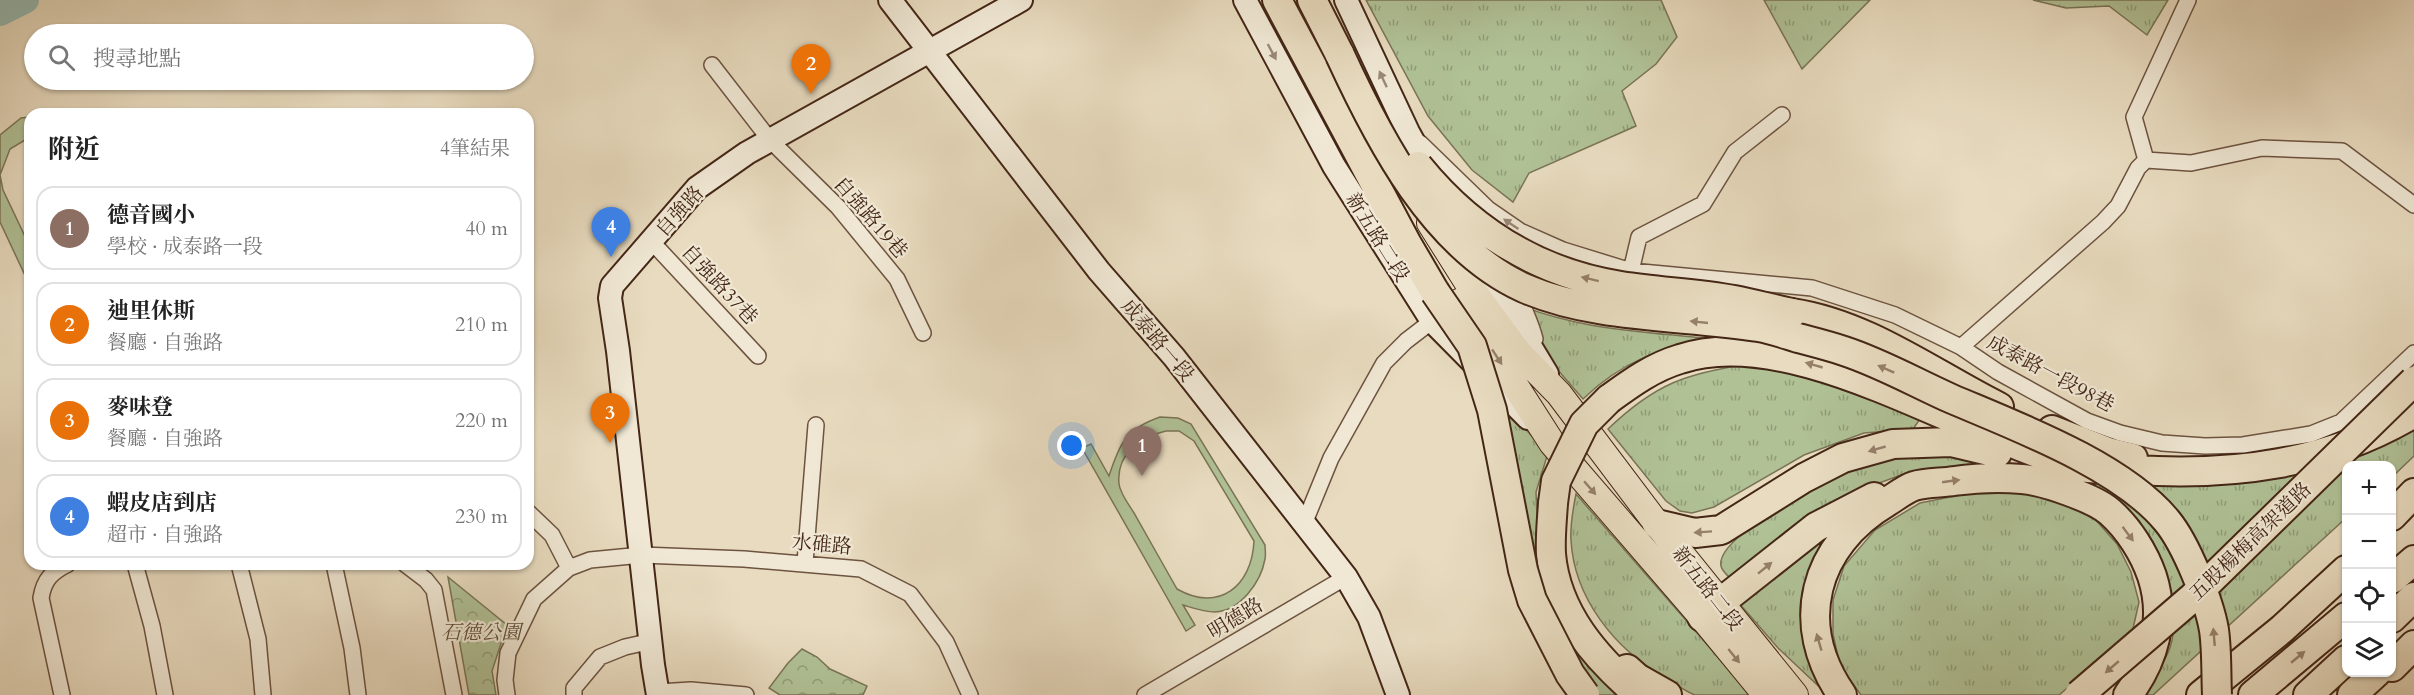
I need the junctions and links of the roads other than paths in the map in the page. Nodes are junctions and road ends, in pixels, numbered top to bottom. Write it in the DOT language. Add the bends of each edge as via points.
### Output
graph roads {
  1 [pos="890,0"];
  2 [pos="1021,0"];
  3 [pos="1245,0"];
  4 [pos="1276,0"];
  5 [pos="1285,0"];
  6 [pos="1306,0"];
  7 [pos="1312,0"];
  8 [pos="1346,0"];
  9 [pos="2188,0"];
  10 [pos="929,52"];
  11 [pos="1340,55"];
  12 [pos="712,65"];
  13 [pos="1782,115"];
  14 [pos="1408,132"];
  15 [pos="770,140"];
  16 [pos="2146,160"];
  17 [pos="2414,205"];
  18 [pos="652,242"];
  19 [pos="1563,250"];
  20 [pos="1631,271"];
  21 [pos="1435,292"];
  22 [pos="1432,321"];
  23 [pos="923,333"];
  24 [pos="1961,347"];
  25 [pos="2414,353"];
  26 [pos="758,356"];
  27 [pos="1542,365"];
  28 [pos="2414,381"];
  29 [pos="1559,394"];
  30 [pos="2414,413"];
  31 [pos="816,425"];
  32 [pos="1552,443"];
  33 [pos="2273,466"];
  34 [pos="2079,467"];
  35 [pos="1914,486"];
  36 [pos="2414,493"];
  37 [pos="2414,509"];
  38 [pos="2392,515"];
  39 [pos="534,518"];
  40 [pos="1304,524"];
  41 [pos="1657,524"];
  42 [pos="2396,525"];
  43 [pos="642,555"];
  44 [pos="2414,560"];
  45 [pos="805,563"];
  46 [pos="2342,567"];
  47 [pos="568,568"];
  48 [pos="56,570"];
  49 [pos="137,570"];
  50 [pos="241,570"];
  51 [pos="335,570"];
  52 [pos="413,570"];
  53 [pos="1556,574"];
  54 [pos="2342,574"];
  55 [pos="2396,575"];
  56 [pos="1346,577"];
  57 [pos="2414,597"];
  58 [pos="1711,610"];
  59 [pos="2396,613"];
  60 [pos="2342,620"];
  61 [pos="2282,629"];
  62 [pos="651,641"];
  63 [pos="2414,644"];
  64 [pos="2396,657"];
  65 [pos="2396,662"];
  66 [pos="1770,664"];
  67 [pos="2342,664"];
  68 [pos="2372,677"];
  69 [pos="2381,677"];
  70 [pos="658,693"];
  71 [pos="62,695"];
  72 [pos="165,695"];
  73 [pos="263,695"];
  74 [pos="358,695"];
  75 [pos="454,695"];
  76 [pos="507,695"];
  77 [pos="574,695"];
  78 [pos="746,695"];
  79 [pos="970,695"];
  80 [pos="1145,695"];
  81 [pos="1398,695"];
  82 [pos="1569,695"];
  83 [pos="1585,695"];
  84 [pos="1639,695"];
  85 [pos="1667,695"];
  86 [pos="1766,695"];
  87 [pos="1795,695"];
  88 [pos="1815,695"];
  89 [pos="1842,695"];
  90 [pos="2079,695"];
  91 [pos="2128,695"];
  92 [pos="2201,695"];
  93 [pos="2217,695"];
  94 [pos="2253,695"];
  95 [pos="2308,695"];
  96 [pos="2352,695"];
  97 [pos="2363,695"];
  1 -- 10 [label="main road, 成泰路一段"];
  2 -- 10 [label="main road, 自強路"];
  3 -- 22 [label="main road, 新五路二段, one-way" via="1334,166"];
  4 -- 21 [label="highway"];
  5 -- 32 [label="main road, 新五路二段, one-way" via="1395,197"];
  6 -- 29 [label="main road, 新五路二段" via="1409,189 1471,288 1518,352"];
  7 -- 11 [label="highway"];
  14 -- 8 [label="main road, 新五路二段, one-way"];
  9 -- 16 [label="street" via="2134,117"];
  10 -- 15 [label="main road, 自強路"];
  10 -- 40 [label="main road, 成泰路一段" via="1099,271 1174,357"];
  33 -- 11 [label="highway, one-way, bridge" via="2142,460 2108,452 2006,410 1863,335 1808,316 1733,300 1619,286 1542,263 1492,237 1440,193 1389,129"];
  93 -- 11 [label="highway, one-way, bridge" via="2214,629 2187,556 2168,522 2137,492 2070,452 1845,351 1760,327 1607,310 1524,287 1488,266 1428,209 1368,115"];
  12 -- 15 [label="street, 自強路19巷"];
  13 -- 20 [label="street" via="1735,152 1703,204 1639,237"];
  19 -- 14 [label="street, 成泰路一段98巷, one-way" via="1520,231 1488,209"];
  14 -- 27 [label="main road, 新五路二段" via="1492,286"];
  15 -- 18 [label="main road, 自強路" via="697,188"];
  15 -- 23 [label="street, 自強路19巷" via="838,207 897,279"];
  16 -- 17 [label="street" via="2191,163 2262,148 2342,151"];
  16 -- 24 [label="street, 成泰路一段98巷" via="2118,206 2103,222"];
  18 -- 26 [label="street, 自強路37巷"];
  18 -- 43 [label="main road, 自強路" via="612,286 610,298"];
  19 -- 20 [label="street, 成泰路一段98巷"];
  19 -- 27 [label="street" via="1532,269 1520,286 1522,307"];
  20 -- 24 [label="street, 成泰路一段98巷" via="1812,288 1895,315"];
  21 -- 82 [label="highway, bridge" via="1465,349 1480,394 1525,609"];
  21 -- 83 [label="highway, bridge" via="1472,346 1492,410 1532,600"];
  22 -- 32 [label="main road, 新五路二段"];
  22 -- 40 [label="street" via="1384,363 1331,458"];
  24 -- 25 [label="street, 成泰路一段98巷" via="2087,422 2162,443 2205,446 2277,441 2342,422"];
  27 -- 29 [label="main road, 新五路二段"];
  28 -- 90 [label="highway, 五股楊梅高架道路, one-way, bridge" via="2193,597"];
  29 -- 41 [label="main road, 新五路二段"];
  30 -- 33 [label="highway" via="2372,435"];
  31 -- 45 [label="street"];
  32 -- 58 [label="main road, 新五路二段, one-way"];
  33 -- 34 [label="highway" via="2206,472"];
  34 -- 41 [label="highway, one-way" via="1951,442 1893,444 1843,458 1721,530 1695,533"];
  34 -- 53 [label="highway, one-way, bridge" via="1980,431 1852,376 1793,359 1734,350 1681,358 1652,370 1609,399 1584,424 1556,481 1551,555"];
  58 -- 35 [label="highway, one-way" via="1816,526 1869,498"];
  89 -- 35 [label="highway, one-way" via="1828,675 1815,629 1816,593 1828,559 1850,532 1867,514"];
  35 -- 91 [label="highway, one-way" via="1973,478 2024,479 2081,495 2109,511 2140,550 2157,591 2156,639 2143,675"];
  36 -- 38 [label="highway"];
  37 -- 42 [label="highway"];
  39 -- 47 [label="street" via="552,535"];
  40 -- 56 [label="main road, 成泰路一段"];
  41 -- 58 [label="main road, 新五路二段"];
  43 -- 45 [label="street, 水碓路"];
  43 -- 47 [label="street, 水碓路" via="590,560"];
  43 -- 62 [label="main road, 自強路"];
  44 -- 55 [label="highway"];
  45 -- 79 [label="street, 水碓路" via="861,569 910,594 946,642"];
  46 -- 61 [label="highway"];
  47 -- 76 [label="street" via="534,599 519,627 508,653"];
  48 -- 71 [label="street" via="43,586 41,598"];
  49 -- 72 [label="street"];
  50 -- 73 [label="street" via="258,639"];
  51 -- 74 [label="street"];
  52 -- 75 [label="street" via="434,590"];
  53 -- 84 [label="highway" via="1564,605 1590,647"];
  53 -- 85 [label="highway" via="1610,654 1637,678"];
  54 -- 61 [label="highway"];
  56 -- 80 [label="street, 明德路"];
  56 -- 81 [label="main road, 成泰路一段" via="1369,616"];
  57 -- 59 [label="highway"];
  58 -- 66 [label="main road, 新五路二段"];
  58 -- 86 [label="main road, 新五路二段, one-way"];
  94 -- 60 [label="highway, one-way"];
  61 -- 92 [label="highway"];
  62 -- 70 [label="main road, 自強路"];
  62 -- 77 [label="street" via="600,657 574,688"];
  63 -- 64 [label="highway"];
  63 -- 65 [label="highway"];
  66 -- 87 [label="main road, 新五路二段"];
  66 -- 88 [label="main road"];
  67 -- 95 [label="highway"];
  68 -- 96 [label="highway"];
  69 -- 97 [label="highway"];
  70 -- 78 [label="street" via="691,690"];
}
